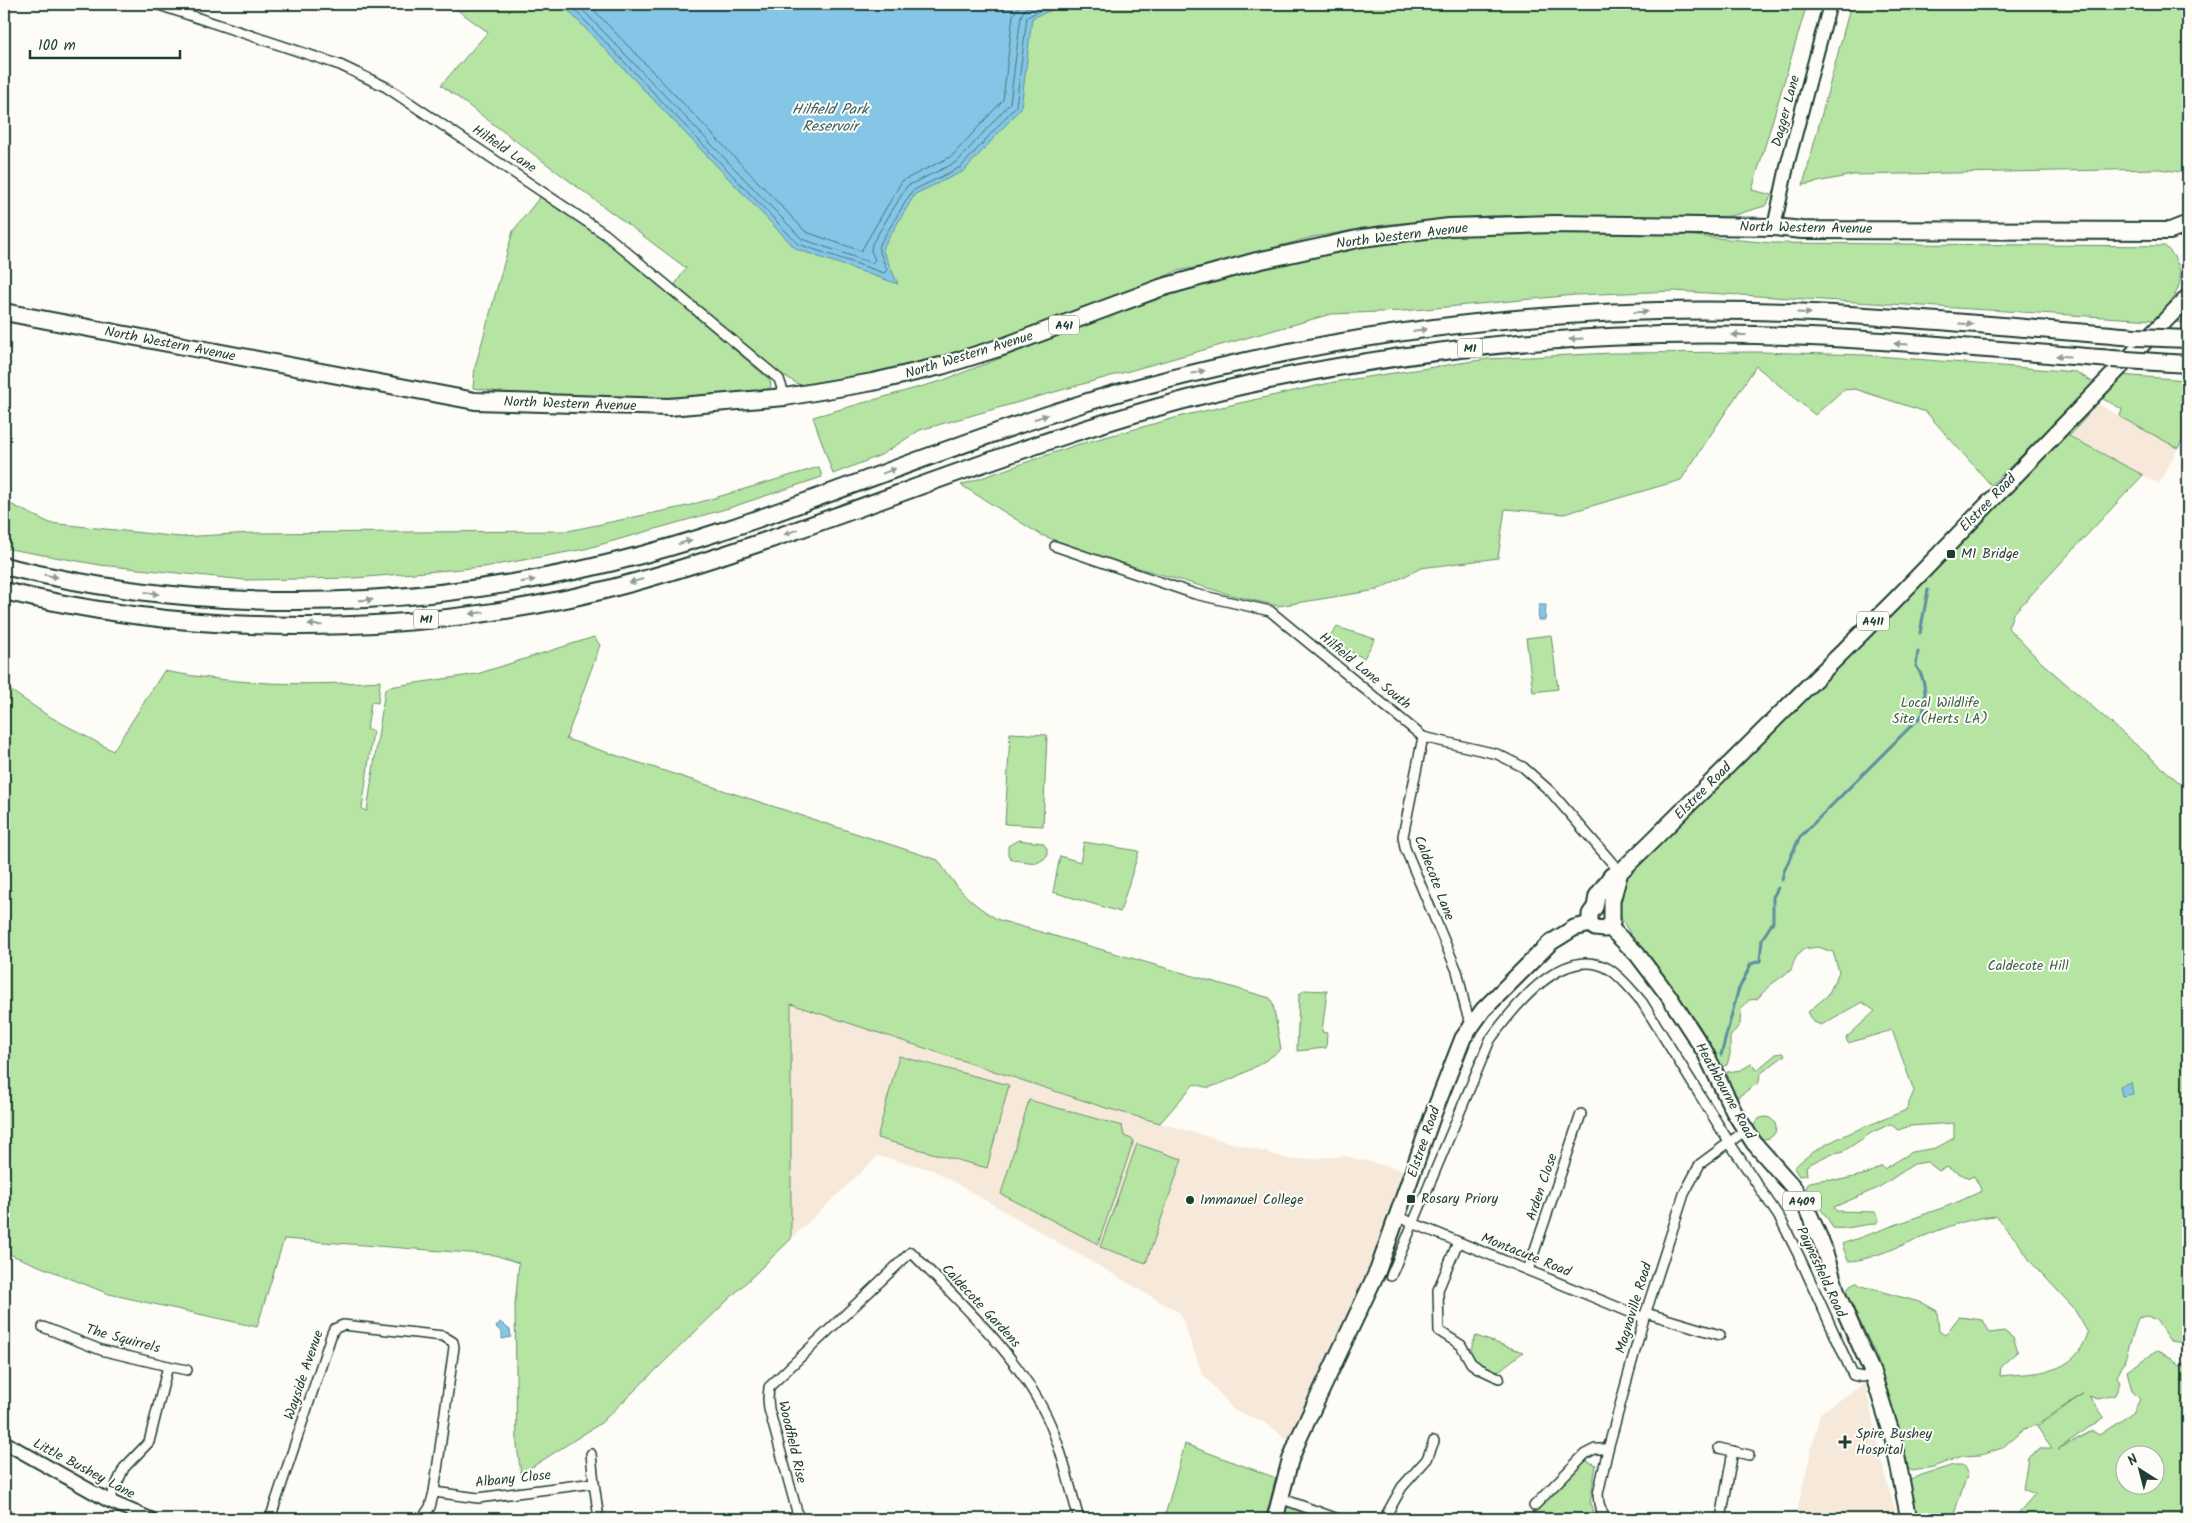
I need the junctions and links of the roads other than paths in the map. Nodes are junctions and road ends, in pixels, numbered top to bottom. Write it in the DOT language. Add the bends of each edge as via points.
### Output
graph roads {
  1 [pos="156,4"];
  2 [pos="1830,4"];
  3 [pos="2188,224"];
  4 [pos="1774,227"];
  5 [pos="2170,231"];
  6 [pos="2188,240"];
  7 [pos="2187,300"];
  8 [pos="4,312"];
  9 [pos="2188,339"];
  10 [pos="2188,364"];
  11 [pos="785,397"];
  12 [pos="1055,546"];
  13 [pos="4,566"];
  14 [pos="4,591"];
  15 [pos="1424,737"];
  16 [pos="1620,872"];
  17 [pos="1594,907"];
  18 [pos="1611,911"];
  19 [pos="1590,924"];
  20 [pos="1609,927"];
  21 [pos="1472,1023"];
  22 [pos="1581,1114"];
  23 [pos="1746,1130"];
  24 [pos="1729,1142"];
  25 [pos="1398,1217"];
  26 [pos="1413,1223"];
  27 [pos="1458,1242"];
  28 [pos="1528,1270"];
  29 [pos="1391,1276"];
  30 [pos="847,1313"];
  31 [pos="1645,1315"];
  32 [pos="43,1327"];
  33 [pos="1720,1335"];
  34 [pos="168,1366"];
  35 [pos="187,1370"];
  36 [pos="1872,1374"];
  37 [pos="1499,1378"];
  38 [pos="1434,1440"];
  39 [pos="4,1442"];
  40 [pos="1719,1448"];
  41 [pos="1608,1450"];
  42 [pos="1734,1451"];
  43 [pos="591,1454"];
  44 [pos="1749,1455"];
  45 [pos="594,1483"];
  46 [pos="434,1492"];
  47 [pos="1280,1498"];
  48 [pos="109,1501"];
  49 [pos="1534,1506"];
  50 [pos="1335,1518"];
  51 [pos="151,1519"];
  52 [pos="270,1519"];
  53 [pos="422,1519"];
  54 [pos="599,1519"];
  55 [pos="799,1519"];
  56 [pos="1079,1519"];
  57 [pos="1275,1519"];
  58 [pos="1384,1519"];
  59 [pos="1605,1519"];
  60 [pos="1721,1519"];
  61 [pos="1909,1519"];
  1 -- 11 [label="street, Hilfield Lane" via="340,65 386,87 604,234 779,379"];
  2 -- 4 [label="street, Dagger Lane"];
  3 -- 5 [label="highway, North Western Avenue / A41"];
  4 -- 5 [label="highway, North Western Avenue / A41" via="1802,230"];
  4 -- 11 [label="highway, North Western Avenue / A41" via="1516,225 1449,227 1362,238 1258,261 1160,288 1014,343 941,366"];
  5 -- 6 [label="highway, North Western Avenue / A41"];
  7 -- 16 [label="main road, Elstree Road / A411" via="1894,601"];
  8 -- 11 [label="highway, North Western Avenue / A41" via="475,401 669,407"];
  13 -- 9 [label="highway, M1, one-way, bridge" via="68,580 169,595 274,601 396,598 526,581 608,564 722,531 1022,423 1127,390 1291,352 1372,337 1486,322 1646,312 1751,311"];
  10 -- 14 [label="highway, M1, one-way, bridge" via="1753,335 1630,336 1489,346 1338,367 1177,402 1030,445 728,554 630,583 529,605 408,620 326,625 274,624 168,618"];
  12 -- 15 [label="street, Hilfield Lane South" via="1196,594 1270,611"];
  15 -- 16 [label="street, Hilfield Lane South" via="1497,754 1523,766 1551,792"];
  15 -- 21 [label="street, Caldecote Lane" via="1403,836 1405,848 1457,971 1463,988 1466,1018"];
  16 -- 17 [label="main road, Elstree Road / A411" via="1611,876 1602,888"];
  16 -- 18 [label="main road"];
  17 -- 18 [label="main road" via="1602,906"];
  17 -- 19 [label="main road, Elstree Road / A411"];
  18 -- 20 [label="main road" via="1613,919"];
  19 -- 20 [label="main road, Elstree Road" via="1599,930"];
  19 -- 21 [label="main road, Elstree Road" via="1574,928 1550,943"];
  20 -- 23 [label="main road, Heathbourne Road / A409" via="1637,954 1668,995 1705,1052"];
  21 -- 25 [label="main road, Elstree Road" via="1450,1071"];
  22 -- 28 [label="street, Arden Close"];
  23 -- 24 [label="street, Magnaville Road"];
  23 -- 36 [label="main road, Heathbourne Road / A409" via="1808,1209 1824,1246 1838,1296"];
  24 -- 26 [label="street" via="1642,1002 1608,969 1595,965 1570,965 1546,978 1500,1025 1490,1040"];
  24 -- 31 [label="street, Magnaville Road" via="1710,1154 1693,1174"];
  24 -- 36 [label="street, Paynesfield Road" via="1781,1220 1853,1376"];
  25 -- 26 [label="street, Montacute Road"];
  25 -- 47 [label="main road, Elstree Road" via="1378,1270 1299,1438"];
  26 -- 27 [label="street, Montacute Road"];
  26 -- 29 [label="street"];
  27 -- 28 [label="street, Montacute Road"];
  27 -- 37 [label="street" via="1438,1290 1439,1331 1461,1345 1471,1363"];
  28 -- 31 [label="street, Montacute Road"];
  30 -- 55 [label="street, Woodfield Rise" via="775,1379 768,1393 785,1474"];
  30 -- 56 [label="street, Caldecote Gardens" via="911,1252 1007,1352 1031,1388 1053,1431"];
  31 -- 33 [label="street, Montacute Road"];
  31 -- 41 [label="street, Magnaville Road"];
  32 -- 34 [label="street, The Squirrels" via="90,1347"];
  34 -- 35 [label="street, The Squirrels"];
  34 -- 48 [label="street, The Squirrels" via="148,1442 124,1468"];
  36 -- 61 [label="main road, Heathbourne Road / A409" via="1893,1438"];
  38 -- 58 [label="street" via="1427,1459 1402,1486"];
  39 -- 48 [label="street, Little Bushey Lane"];
  40 -- 42 [label="street"];
  41 -- 49 [label="street" via="1595,1449 1585,1454"];
  41 -- 59 [label="street, Magnaville Road" via="1598,1494"];
  42 -- 44 [label="street"];
  42 -- 60 [label="street"];
  43 -- 45 [label="street"];
  45 -- 46 [label="street, Albany Close" via="478,1498"];
  45 -- 54 [label="street"];
  46 -- 52 [label="street, Wayside Avenue" via="453,1342 443,1336 344,1325 332,1333"];
  46 -- 53 [label="street, Wayside Avenue"];
  47 -- 50 [label="street"];
  47 -- 57 [label="main road, Elstree Road"];
  48 -- 51 [label="street, Little Bushey Lane"];
}
